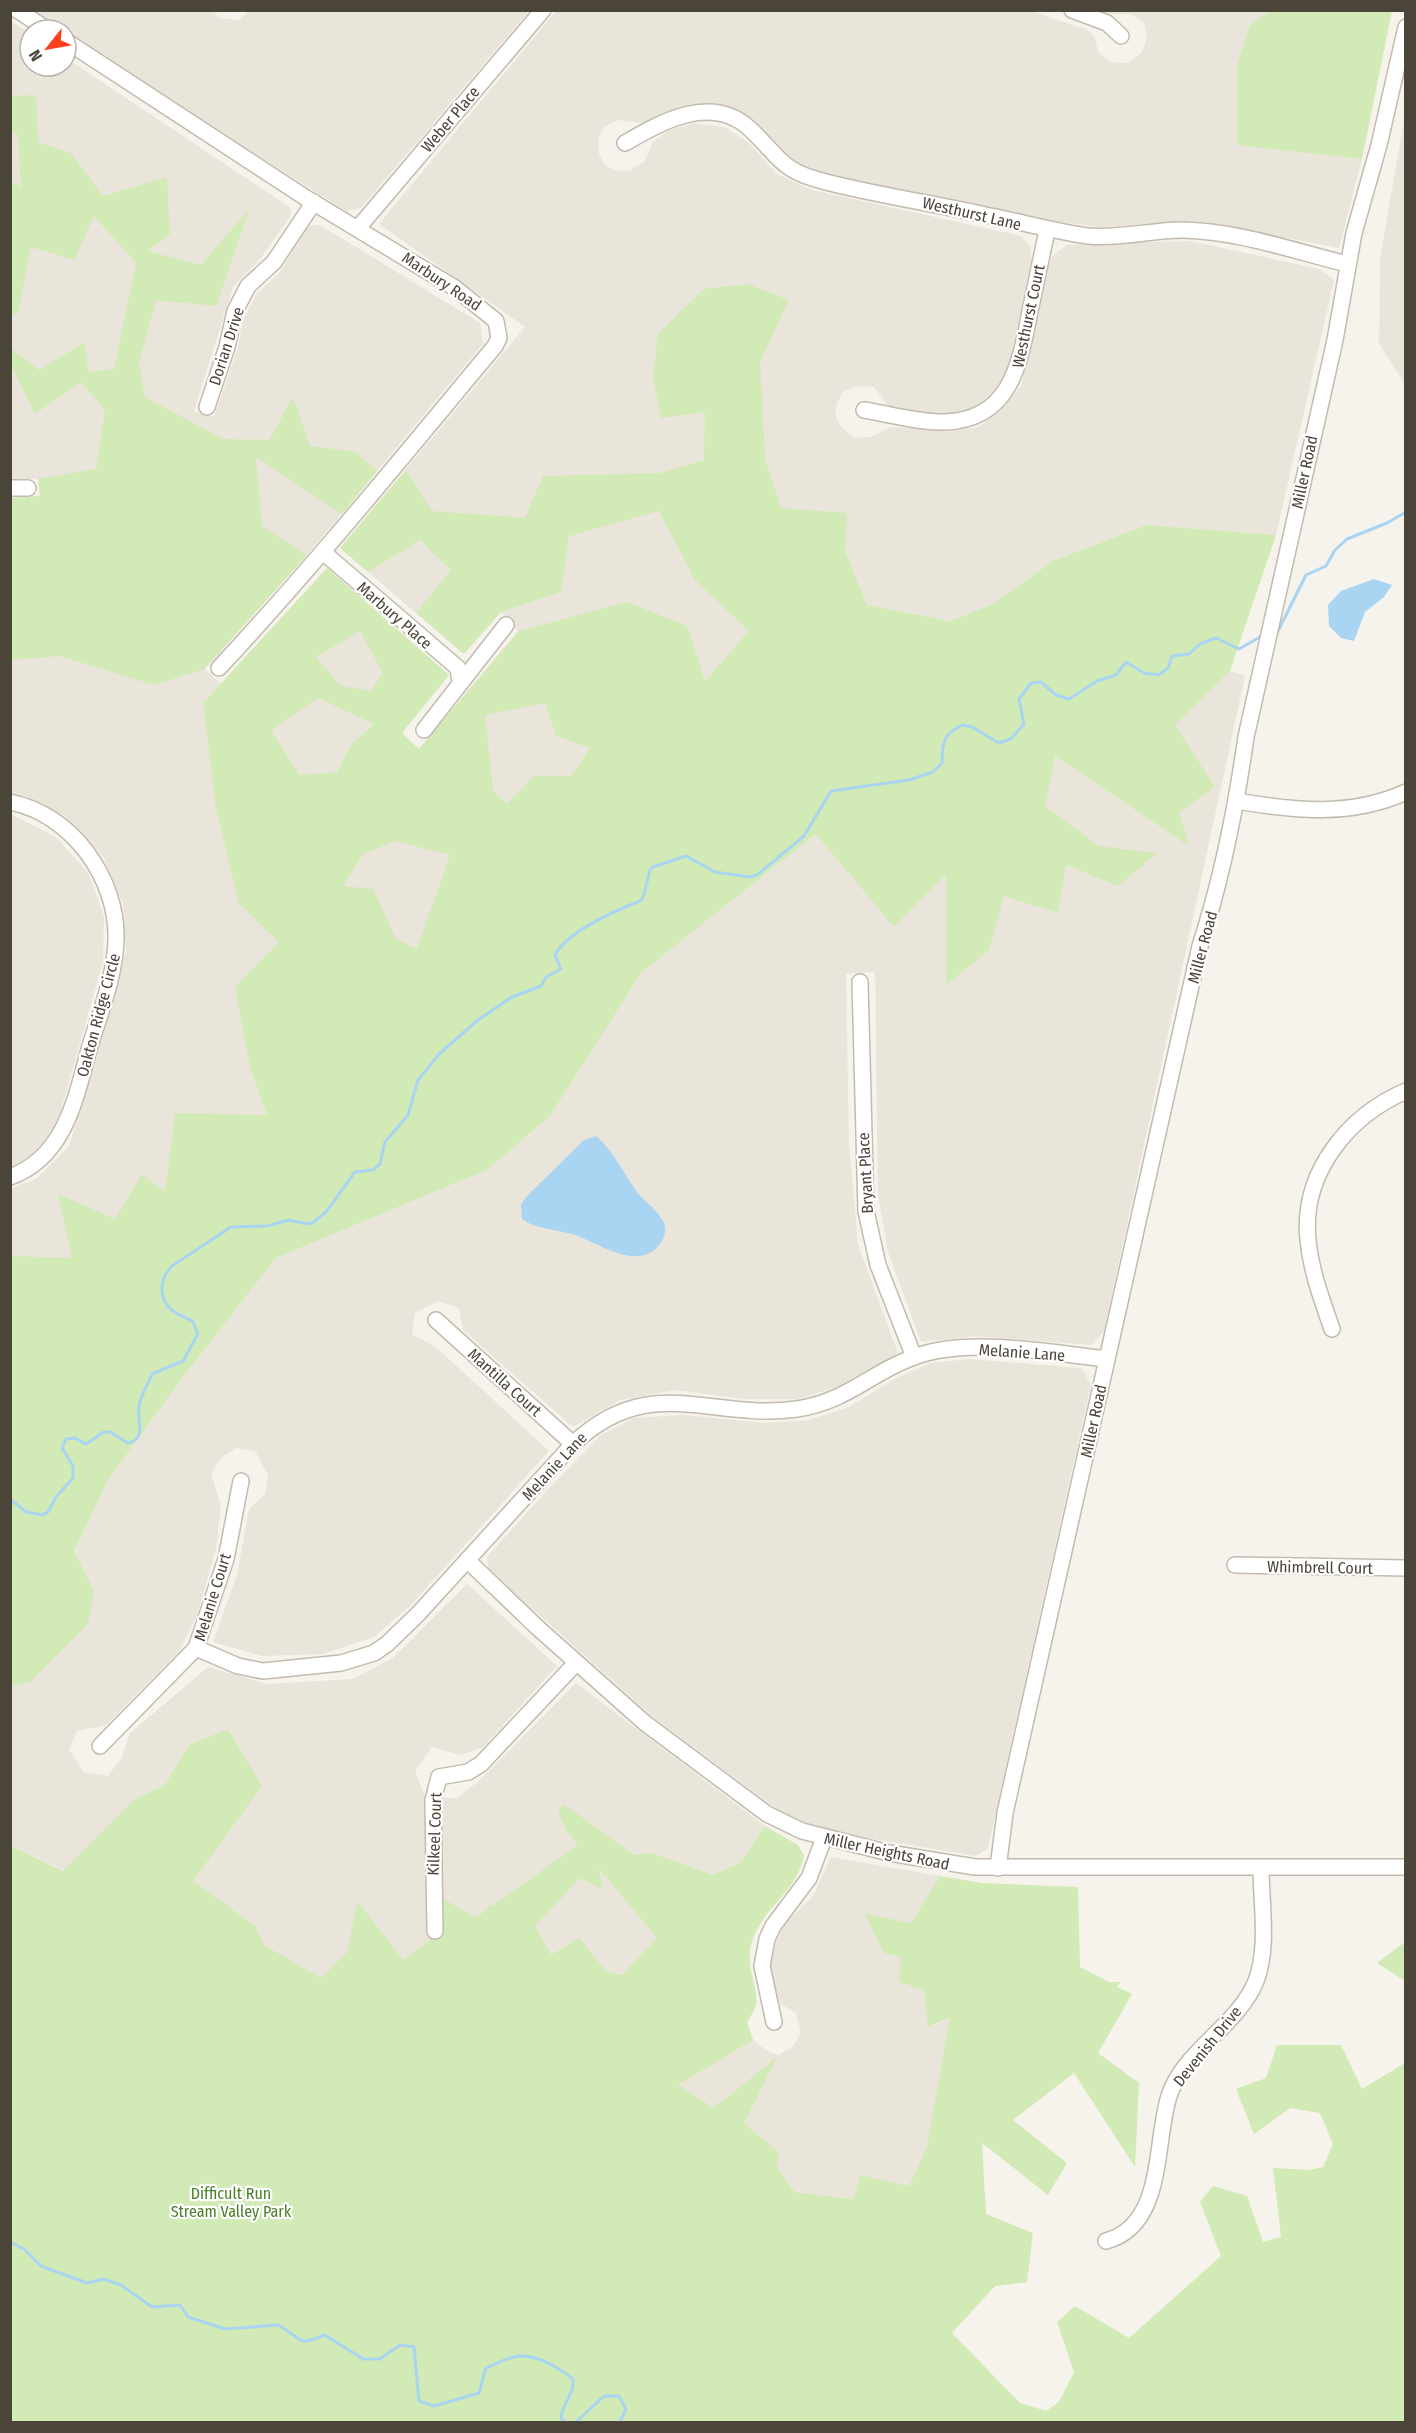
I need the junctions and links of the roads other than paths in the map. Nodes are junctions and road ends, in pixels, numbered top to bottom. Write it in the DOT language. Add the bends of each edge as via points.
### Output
graph roads {
  1 [pos="543,10"];
  2 [pos="1072,10"];
  3 [pos="1406,27"];
  4 [pos="1121,36"];
  5 [pos="78,49"];
  6 [pos="625,143"];
  7 [pos="314,202"];
  8 [pos="358,228"];
  9 [pos="1047,231"];
  10 [pos="1347,264"];
  11 [pos="207,407"];
  12 [pos="864,410"];
  13 [pos="10,488"];
  14 [pos="27,488"];
  15 [pos="323,552"];
  16 [pos="506,625"];
  17 [pos="219,668"];
  18 [pos="460,681"];
  19 [pos="424,730"];
  20 [pos="1406,792"];
  21 [pos="1237,801"];
  22 [pos="10,802"];
  23 [pos="860,982"];
  24 [pos="1406,1091"];
  25 [pos="10,1177"];
  26 [pos="436,1320"];
  27 [pos="1332,1329"];
  28 [pos="914,1357"];
  29 [pos="1107,1359"];
  30 [pos="573,1444"];
  31 [pos="241,1481"];
  32 [pos="467,1560"];
  33 [pos="1235,1565"];
  34 [pos="1406,1568"];
  35 [pos="196,1648"];
  36 [pos="576,1663"];
  37 [pos="100,1746"];
  38 [pos="824,1838"];
  39 [pos="1406,1867"];
  40 [pos="998,1868"];
  41 [pos="1261,1868"];
  42 [pos="435,1931"];
  43 [pos="774,2022"];
  44 [pos="1106,2241"];
  1 -- 8 [label="street, Weber Place"];
  2 -- 4 [label="street" via="1107,23"];
  3 -- 10 [label="street, Miller Road"];
  5 -- 7 [label="street, Marbury Road"];
  6 -- 9 [label="street, Westhurst Lane" via="680,115 722,115 746,126 778,161 802,176"];
  7 -- 8 [label="street, Marbury Road"];
  7 -- 11 [label="street, Dorian Drive" via="274,262 248,286 235,311"];
  8 -- 15 [label="street, Marbury Road" via="491,315 499,338"];
  9 -- 10 [label="street, Westhurst Lane" via="1106,237 1158,231 1209,232"];
  9 -- 12 [label="street, Westhurst Court" via="1018,370 995,403 971,417 943,422"];
  10 -- 21 [label="street, Miller Road" via="1335,340 1246,737"];
  13 -- 14 [label="street"];
  15 -- 17 [label="street, Marbury Road"];
  15 -- 18 [label="street, Marbury Place" via="458,668"];
  16 -- 18 [label="street"];
  18 -- 19 [label="street"];
  20 -- 21 [label="street" via="1382,803 1346,811 1283,809"];
  21 -- 29 [label="street, Miller Road" via="1200,946"];
  22 -- 25 [label="street, Oakton Ridge Circle" via="51,819 84,849 104,881 116,939 110,976 66,1124 42,1158"];
  23 -- 28 [label="street, Bryant Place" via="866,1211 879,1264"];
  24 -- 27 [label="street" via="1359,1118 1335,1145 1318,1178 1308,1238 1317,1285"];
  26 -- 30 [label="street, Mantilla Court"];
  28 -- 29 [label="street, Melanie Lane" via="963,1348"];
  28 -- 30 [label="street, Melanie Lane" via="855,1390 819,1404 772,1410 670,1402 637,1405 599,1422"];
  29 -- 40 [label="street, Miller Road" via="1005,1813"];
  30 -- 32 [label="street, Melanie Lane"];
  31 -- 35 [label="street, Melanie Court" via="226,1559"];
  32 -- 35 [label="street, Melanie Lane" via="387,1644 358,1659 256,1670"];
  32 -- 36 [label="street, Miller Heights Road"];
  33 -- 34 [label="street, Whimbrell Court"];
  35 -- 37 [label="street, Melanie Court"];
  36 -- 38 [label="street, Miller Heights Road" via="645,1723 767,1814 783,1824"];
  36 -- 42 [label="street, Kilkeel Court" via="481,1764 468,1772 439,1777 433,1800"];
  38 -- 40 [label="street, Miller Heights Road" via="957,1865"];
  38 -- 43 [label="street" via="806,1884 766,1939 762,1966"];
  39 -- 41 [label="street, Miller Heights Road"];
  40 -- 41 [label="street, Miller Heights Road"];
  41 -- 44 [label="street, Devenish Drive" via="1262,1948 1256,1981 1245,2000 1178,2077 1168,2098 1145,2206 1130,2232"];
}
